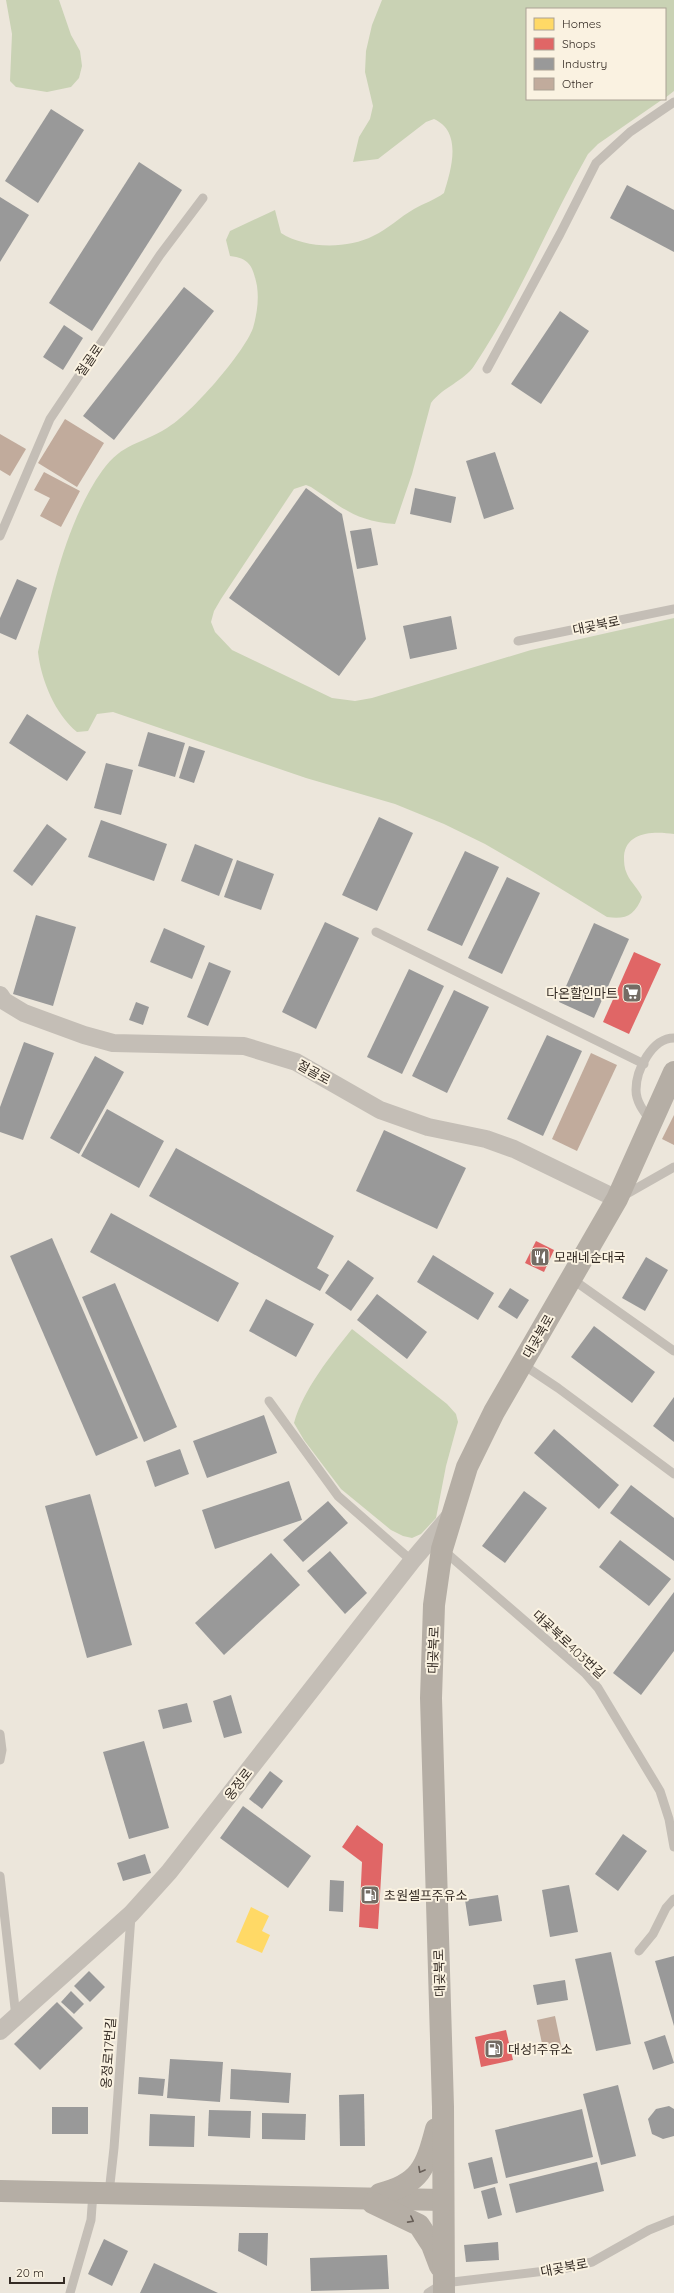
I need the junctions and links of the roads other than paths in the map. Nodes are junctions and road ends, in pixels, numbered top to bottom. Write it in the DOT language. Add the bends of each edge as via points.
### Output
graph roads {
  1 [pos="674,102"];
  2 [pos="203,198"];
  3 [pos="487,369"];
  4 [pos="0,536"];
  5 [pos="674,609"];
  6 [pos="518,641"];
  7 [pos="376,932"];
  8 [pos="0,995"];
  9 [pos="674,1038"];
  10 [pos="644,1064"];
  11 [pos="674,1072"];
  12 [pos="652,1121"];
  13 [pos="674,1168"];
  14 [pos="616,1199"];
  15 [pos="572,1279"];
  16 [pos="674,1351"];
  17 [pos="522,1364"];
  18 [pos="269,1401"];
  19 [pos="674,1474"];
  20 [pos="451,1515"];
  21 [pos="442,1549"];
  22 [pos="412,1561"];
  23 [pos="0,1734"];
  24 [pos="0,1760"];
  25 [pos="674,1847"];
  26 [pos="0,1876"];
  27 [pos="674,1899"];
  28 [pos="131,1914"];
  29 [pos="639,1951"];
  30 [pos="16,2017"];
  31 [pos="0,2031"];
  32 [pos="443,2107"];
  33 [pos="0,2191"];
  34 [pos="101,2193"];
  35 [pos="363,2199"];
  36 [pos="443,2200"];
  37 [pos="674,2220"];
  38 [pos="440,2286"];
  39 [pos="70,2293"];
  1 -- 3 [label="lane" via="630,132 596,163"];
  2 -- 4 [label="lane, 절골로" via="160,255 50,420"];
  5 -- 6 [label="lane, 대곶북로"];
  7 -- 10 [label="lane"];
  8 -- 14 [label="street, 절골로" via="4,1002 24,1012 113,1043 244,1046 296,1062 380,1110 428,1127 514,1149"];
  9 -- 10 [label="lane" via="656,1045"];
  10 -- 12 [label="lane" via="636,1091 643,1111"];
  11 -- 12 [label="street, 대곶북로"];
  12 -- 14 [label="street, 대곶북로"];
  13 -- 14 [label="lane"];
  14 -- 15 [label="street, 대곶북로"];
  15 -- 16 [label="lane"];
  15 -- 17 [label="street, 대곶북로"];
  17 -- 19 [label="lane"];
  17 -- 20 [label="street, 대곶북로" via="494,1412 467,1467"];
  18 -- 22 [label="lane" via="338,1496"];
  20 -- 21 [label="street, 대곶북로"];
  20 -- 22 [label="street, 옹정로"];
  21 -- 25 [label="lane, 대곶북로403번길" via="586,1673 598,1688 660,1791"];
  21 -- 32 [label="street, 대곶북로" via="434,1605 432,1698"];
  22 -- 28 [label="street, 옹정로" via="169,1872"];
  23 -- 24 [label="lane"];
  26 -- 30 [label="lane"];
  27 -- 29 [label="lane" via="666,1908 653,1934"];
  28 -- 30 [label="street, 옹정로"];
  28 -- 34 [label="lane, 옹정로17번길" via="114,2148"];
  30 -- 31 [label="street, 옹정로"];
  32 -- 35 [label="street, one-way" via="429,2155 417,2177 399,2190"];
  32 -- 36 [label="street, 대곶북로"];
  33 -- 34 [label="street"];
  34 -- 35 [label="street"];
  34 -- 39 [label="lane, 옹정로17번길"];
  35 -- 36 [label="street"];
  35 -- 38 [label="street, one-way" via="419,2225 432,2245"];
  36 -- 38 [label="street, 대곶북로"];
  37 -- 38 [label="lane, 대곶북로" via="648,2230 592,2262 562,2269"];
}
